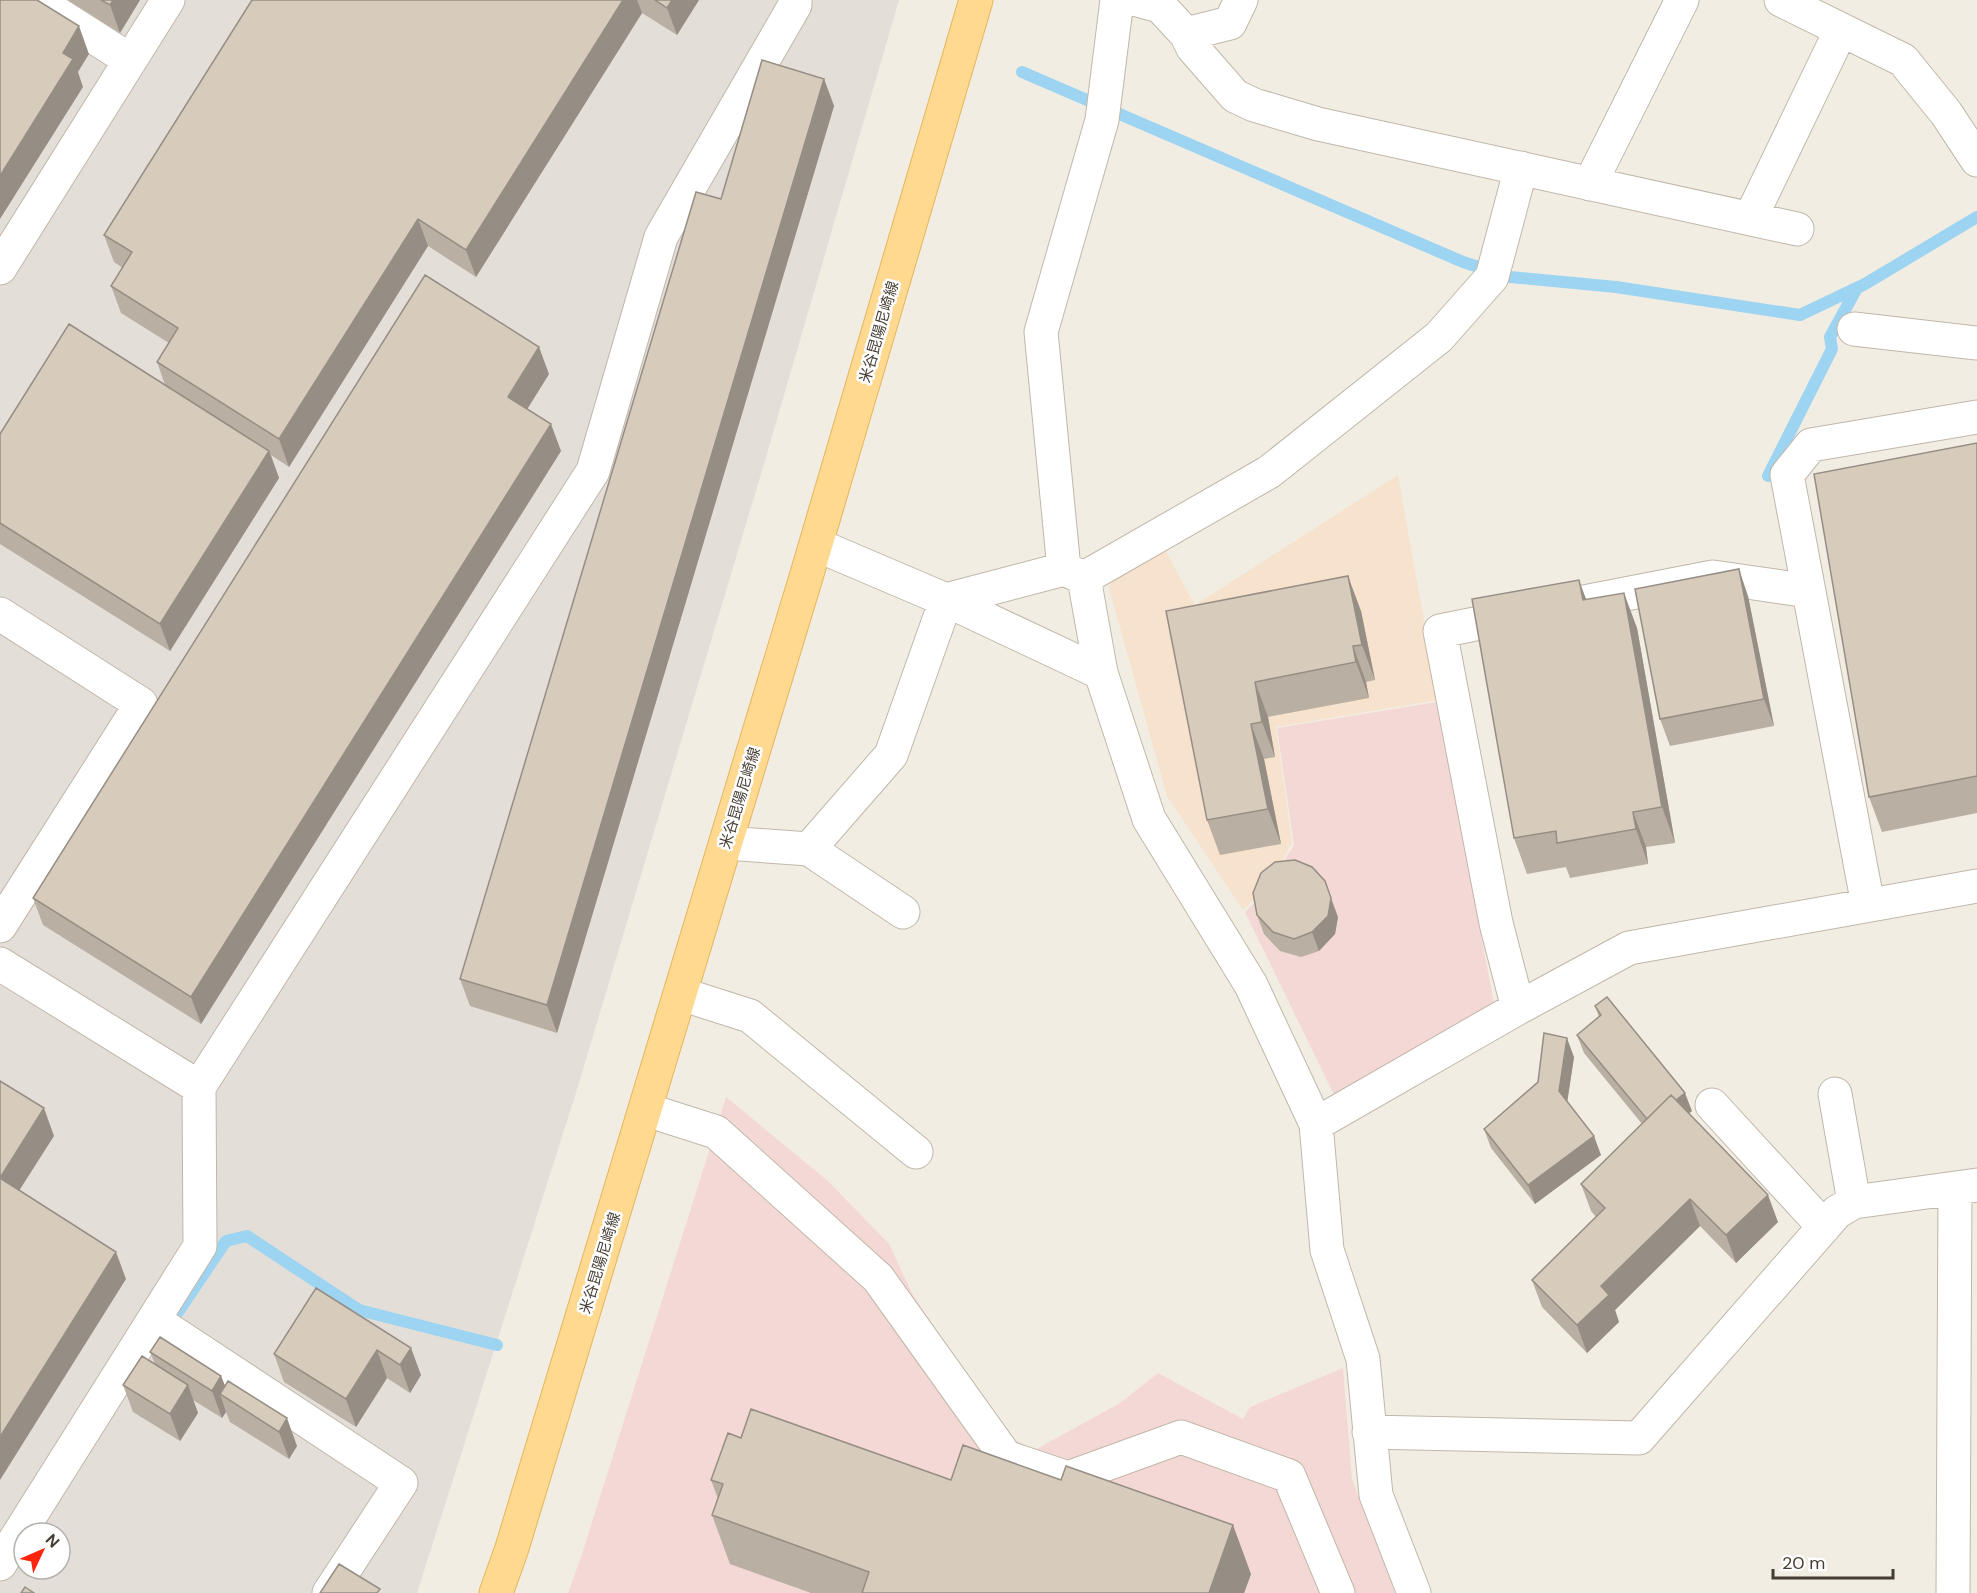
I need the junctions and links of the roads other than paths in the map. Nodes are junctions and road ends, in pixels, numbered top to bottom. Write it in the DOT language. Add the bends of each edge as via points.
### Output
graph roads {
  1 [pos="36,0"];
  2 [pos="168,0"];
  3 [pos="795,0"];
  4 [pos="976,0"];
  5 [pos="1117,0"];
  6 [pos="1138,0"];
  7 [pos="1241,0"];
  8 [pos="1682,0"];
  9 [pos="1781,0"];
  10 [pos="1841,30"];
  11 [pos="1186,34"];
  12 [pos="130,60"];
  13 [pos="1977,160"];
  14 [pos="1521,168"];
  15 [pos="1590,184"];
  16 [pos="1751,217"];
  17 [pos="1797,229"];
  18 [pos="0,268"];
  19 [pos="1854,329"];
  20 [pos="1971,338"];
  21 [pos="1977,417"];
  22 [pos="817,545"];
  23 [pos="1074,573"];
  24 [pos="1809,591"];
  25 [pos="946,600"];
  26 [pos="0,614"];
  27 [pos="1101,673"];
  28 [pos="726,843"];
  29 [pos="809,849"];
  30 [pos="1977,886"];
  31 [pos="1868,905"];
  32 [pos="903,912"];
  33 [pos="0,926"];
  34 [pos="0,964"];
  35 [pos="681,994"];
  36 [pos="1518,1008"];
  37 [pos="199,1087"];
  38 [pos="1835,1095"];
  39 [pos="1713,1105"];
  40 [pos="647,1110"];
  41 [pos="1316,1125"];
  42 [pos="916,1152"];
  43 [pos="1966,1187"];
  44 [pos="1854,1202"];
  45 [pos="1824,1227"];
  46 [pos="154,1320"];
  47 [pos="1369,1432"];
  48 [pos="0,1564"];
  49 [pos="329,1593"];
  50 [pos="496,1593"];
  51 [pos="1338,1593"];
  52 [pos="1414,1593"];
  53 [pos="1953,1593"];
  1 -- 12 [label="street"];
  2 -- 12 [label="street"];
  3 -- 37 [label="street" via="661,237 593,471"];
  4 -- 22 [label="main road, 米谷昆陽尼崎線"];
  5 -- 23 [label="street" via="1102,120 1041,332"];
  6 -- 11 [label="street" via="1160,6"];
  7 -- 11 [label="street" via="1230,23"];
  8 -- 15 [label="street"];
  9 -- 10 [label="street"];
  10 -- 13 [label="street" via="1903,60 1946,113"];
  10 -- 16 [label="street"];
  11 -- 14 [label="street" via="1193,48 1235,96 1254,105 1318,124"];
  12 -- 18 [label="street"];
  14 -- 15 [label="street"];
  14 -- 23 [label="street" via="1492,277 1439,337 1269,472"];
  15 -- 16 [label="street"];
  16 -- 17 [label="street"];
  19 -- 20 [label="street"];
  21 -- 24 [label="street" via="1811,445 1787,474"];
  22 -- 25 [label="street"];
  22 -- 28 [label="main road, 米谷昆陽尼崎線"];
  23 -- 25 [label="street"];
  23 -- 27 [label="street"];
  24 -- 31 [label="street"];
  24 -- 36 [label="street" via="1713,576 1440,631 1496,923"];
  25 -- 27 [label="street"];
  25 -- 29 [label="street" via="891,755"];
  26 -- 33 [label="street" via="141,704"];
  27 -- 41 [label="street" via="1149,819 1251,985"];
  28 -- 29 [label="street"];
  28 -- 35 [label="main road, 米谷昆陽尼崎線"];
  29 -- 32 [label="street"];
  30 -- 31 [label="street"];
  31 -- 36 [label="street" via="1629,948"];
  34 -- 37 [label="street"];
  35 -- 40 [label="main road, 米谷昆陽尼崎線"];
  35 -- 42 [label="street" via="750,1016"];
  36 -- 41 [label="street"];
  37 -- 46 [label="street" via="200,1246"];
  38 -- 44 [label="street"];
  39 -- 45 [label="street"];
  40 -- 50 [label="main road, 米谷昆陽尼崎線"];
  40 -- 51 [label="street" via="716,1132 878,1278 1006,1457 1068,1478 1181,1437 1289,1476"];
  41 -- 47 [label="street" via="1327,1250 1363,1359"];
  43 -- 44 [label="street"];
  43 -- 53 [label="street"];
  44 -- 45 [label="street" via="1837,1212"];
  45 -- 47 [label="street" via="1639,1438"];
  46 -- 48 [label="street"];
  46 -- 49 [label="street" via="401,1483"];
  47 -- 52 [label="street" via="1376,1495"];
}
